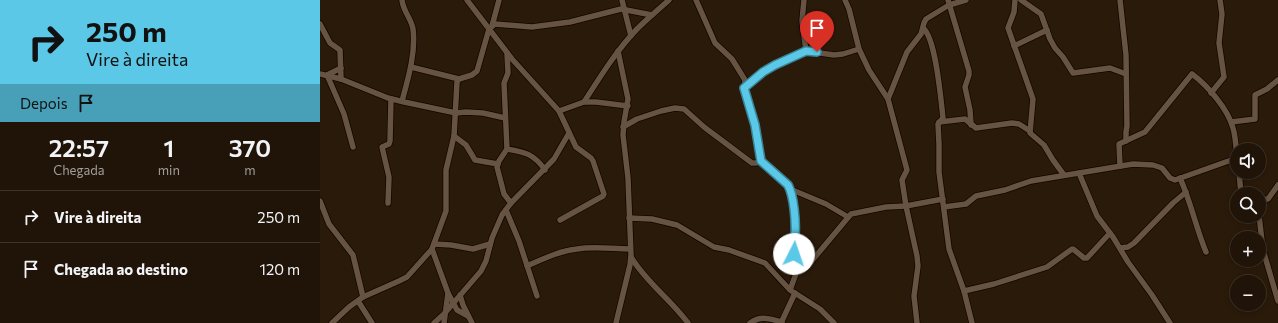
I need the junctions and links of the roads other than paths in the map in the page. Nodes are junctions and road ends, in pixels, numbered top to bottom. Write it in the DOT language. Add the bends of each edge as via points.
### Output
graph roads {
  1 [pos="402,0"];
  2 [pos="467,0"];
  3 [pos="499,0"];
  4 [pos="622,0"];
  5 [pos="669,0"];
  6 [pos="696,0"];
  7 [pos="804,0"];
  8 [pos="845,0"];
  9 [pos="966,0"];
  10 [pos="1015,0"];
  11 [pos="1021,0"];
  12 [pos="1120,0"];
  13 [pos="1220,0"];
  14 [pos="948,2"];
  15 [pos="625,10"];
  16 [pos="652,15"];
  17 [pos="320,24"];
  18 [pos="491,27"];
  19 [pos="923,28"];
  20 [pos="1047,30"];
  21 [pos="631,36"];
  22 [pos="1014,46"];
  23 [pos="859,49"];
  24 [pos="618,51"];
  25 [pos="806,51"];
  26 [pos="507,52"];
  27 [pos="411,67"];
  28 [pos="341,68"];
  29 [pos="320,74"];
  30 [pos="1126,74"];
  31 [pos="328,75"];
  32 [pos="341,79"];
  33 [pos="459,79"];
  34 [pos="1278,80"];
  35 [pos="744,88"];
  36 [pos="890,90"];
  37 [pos="883,93"];
  38 [pos="1211,93"];
  39 [pos="391,99"];
  40 [pos="888,99"];
  41 [pos="402,102"];
  42 [pos="584,102"];
  43 [pos="628,106"];
  44 [pos="559,111"];
  45 [pos="456,113"];
  46 [pos="505,118"];
  47 [pos="939,122"];
  48 [pos="1231,122"];
  49 [pos="623,126"];
  50 [pos="971,126"];
  51 [pos="1127,126"];
  52 [pos="1030,131"];
  53 [pos="569,133"];
  54 [pos="454,136"];
  55 [pos="1134,138"];
  56 [pos="1126,141"];
  57 [pos="1236,143"];
  58 [pos="353,147"];
  59 [pos="507,149"];
  60 [pos="761,161"];
  61 [pos="1230,161"];
  62 [pos="498,164"];
  63 [pos="1120,166"];
  64 [pos="545,170"];
  65 [pos="1078,172"];
  66 [pos="1064,175"];
  67 [pos="1180,178"];
  68 [pos="1278,185"];
  69 [pos="790,189"];
  70 [pos="1186,192"];
  71 [pos="943,199"];
  72 [pos="1266,199"];
  73 [pos="320,201"];
  74 [pos="388,203"];
  75 [pos="512,203"];
  76 [pos="906,206"];
  77 [pos="944,207"];
  78 [pos="506,210"];
  79 [pos="848,217"];
  80 [pos="629,218"];
  81 [pos="560,220"];
  82 [pos="1260,223"];
  83 [pos="1110,233"];
  84 [pos="490,244"];
  85 [pos="433,246"];
  86 [pos="1120,248"];
  87 [pos="630,252"];
  88 [pos="1206,252"];
  89 [pos="527,266"];
  90 [pos="797,271"];
  91 [pos="792,291"];
  92 [pos="964,291"];
  93 [pos="448,292"];
  94 [pos="460,296"];
  95 [pos="537,296"];
  96 [pos="361,299"];
  97 [pos="1278,301"];
  98 [pos="453,304"];
  99 [pos="444,314"];
  100 [pos="468,316"];
  101 [pos="783,322"];
  102 [pos="332,323"];
  103 [pos="372,323"];
  104 [pos="434,323"];
  105 [pos="444,323"];
  106 [pos="472,323"];
  107 [pos="616,323"];
  108 [pos="688,323"];
  109 [pos="750,323"];
  110 [pos="834,323"];
  111 [pos="917,323"];
  112 [pos="972,323"];
  113 [pos="1170,323"];
  1 -- 27 [label="street" via="403,8 413,27"];
  2 -- 18 [label="street"];
  3 -- 18 [label="street"];
  4 -- 15 [label="street"];
  5 -- 16 [label="street"];
  6 -- 35 [label="street" via="715,43 732,59 745,80"];
  7 -- 25 [label="street" via="802,21"];
  8 -- 23 [label="street"];
  9 -- 14 [label="street"];
  10 -- 22 [label="street" via="1008,28"];
  11 -- 20 [label="street" via="1040,12"];
  12 -- 30 [label="street"];
  13 -- 38 [label="street" via="1222,14 1219,43 1224,77"];
  14 -- 19 [label="street" via="926,19"];
  14 -- 50 [label="street" via="969,71 965,87"];
  15 -- 16 [label="street"];
  15 -- 18 [label="street" via="580,21 532,27 495,24"];
  15 -- 21 [label="street"];
  16 -- 21 [label="street"];
  17 -- 28 [label="street" via="330,43 340,50"];
  18 -- 26 [label="street"];
  18 -- 33 [label="street" via="477,71"];
  19 -- 36 [label="street" via="907,52"];
  19 -- 47 [label="street" via="931,44 939,81 943,118"];
  20 -- 22 [label="street"];
  20 -- 30 [label="street" via="1055,48 1073,73 1110,68"];
  21 -- 24 [label="street"];
  22 -- 52 [label="street" via="1033,99"];
  23 -- 25 [label="street" via="834,55"];
  23 -- 37 [label="street"];
  24 -- 42 [label="street"];
  24 -- 43 [label="street"];
  25 -- 35 [label="street" via="766,70"];
  26 -- 44 [label="street"];
  26 -- 46 [label="street" via="508,73 504,83"];
  27 -- 33 [label="street"];
  27 -- 41 [label="street"];
  28 -- 31 [label="street"];
  28 -- 32 [label="street"];
  29 -- 31 [label="street"];
  30 -- 51 [label="street"];
  31 -- 32 [label="street"];
  31 -- 58 [label="street" via="344,114"];
  32 -- 39 [label="street"];
  33 -- 45 [label="street"];
  34 -- 48 [label="street" via="1255,95 1255,119"];
  35 -- 60 [label="street" via="755,125"];
  36 -- 37 [label="street"];
  36 -- 40 [label="street"];
  37 -- 40 [label="street"];
  38 -- 48 [label="street"];
  38 -- 55 [label="street" via="1192,74 1145,132"];
  39 -- 41 [label="street"];
  39 -- 74 [label="street" via="390,141 382,147 389,177"];
  40 -- 76 [label="street" via="907,170 902,180"];
  41 -- 45 [label="street"];
  42 -- 43 [label="street"];
  42 -- 44 [label="street"];
  43 -- 49 [label="street"];
  44 -- 53 [label="street"];
  45 -- 46 [label="street" via="483,113"];
  45 -- 54 [label="street"];
  46 -- 59 [label="street"];
  47 -- 50 [label="street" via="965,119"];
  47 -- 71 [label="street" via="939,172"];
  48 -- 57 [label="street"];
  49 -- 60 [label="street" via="637,119 678,107 684,109 752,163"];
  49 -- 80 [label="street"];
  50 -- 52 [label="street" via="976,128 1017,123"];
  51 -- 55 [label="street"];
  51 -- 56 [label="street"];
  52 -- 66 [label="street" via="1044,145"];
  53 -- 64 [label="street"];
  53 -- 81 [label="street" via="576,147 593,161 604,194"];
  54 -- 62 [label="street" via="465,144 475,160"];
  54 -- 85 [label="street" via="446,170 446,211"];
  55 -- 56 [label="street"];
  56 -- 63 [label="street" via="1118,146"];
  59 -- 62 [label="street"];
  59 -- 64 [label="street" via="529,154"];
  60 -- 69 [label="street"];
  61 -- 67 [label="street"];
  62 -- 75 [label="street" via="497,170 504,194"];
  63 -- 65 [label="street"];
  63 -- 67 [label="street" via="1153,165 1164,170 1172,179"];
  64 -- 75 [label="street"];
  65 -- 66 [label="street"];
  65 -- 83 [label="street" via="1097,216"];
  66 -- 77 [label="street" via="986,193 976,196 966,204"];
  67 -- 70 [label="street"];
  68 -- 72 [label="street" via="1271,197"];
  69 -- 79 [label="street" via="826,204"];
  69 -- 90 [label="street" via="796,230 794,248"];
  70 -- 86 [label="street" via="1134,243"];
  70 -- 88 [label="street"];
  71 -- 76 [label="street"];
  71 -- 77 [label="street"];
  73 -- 96 [label="street" via="329,224 353,255"];
  75 -- 78 [label="street"];
  76 -- 79 [label="street" via="854,213"];
  76 -- 111 [label="street" via="918,266 914,296"];
  77 -- 92 [label="street" via="949,249"];
  78 -- 84 [label="street" via="499,220"];
  78 -- 89 [label="street"];
  79 -- 90 [label="street" via="810,263"];
  80 -- 87 [label="street"];
  80 -- 91 [label="street" via="652,219 677,225 714,246 765,263"];
  82 -- 97 [label="street" via="1263,250"];
  83 -- 86 [label="street"];
  83 -- 92 [label="street" via="1086,258 1072,249 1047,267"];
  84 -- 85 [label="street" via="469,249 451,245"];
  84 -- 94 [label="street" via="484,266"];
  85 -- 93 [label="street"];
  85 -- 96 [label="street" via="407,277"];
  86 -- 113 [label="street"];
  87 -- 89 [label="street" via="579,248 551,255"];
  87 -- 107 [label="street" via="630,265"];
  87 -- 108 [label="street" via="642,273"];
  89 -- 95 [label="street"];
  90 -- 91 [label="street"];
  91 -- 101 [label="street"];
  91 -- 110 [label="street" via="814,304"];
  92 -- 112 [label="street"];
  93 -- 98 [label="street"];
  93 -- 99 [label="street"];
  94 -- 98 [label="street"];
  94 -- 100 [label="street"];
  96 -- 102 [label="street"];
  96 -- 103 [label="street"];
  98 -- 99 [label="street"];
  98 -- 100 [label="street" via="457,310"];
  99 -- 104 [label="street"];
  99 -- 105 [label="street"];
  100 -- 106 [label="street"];
  101 -- 109 [label="street" via="762,317"];
}
